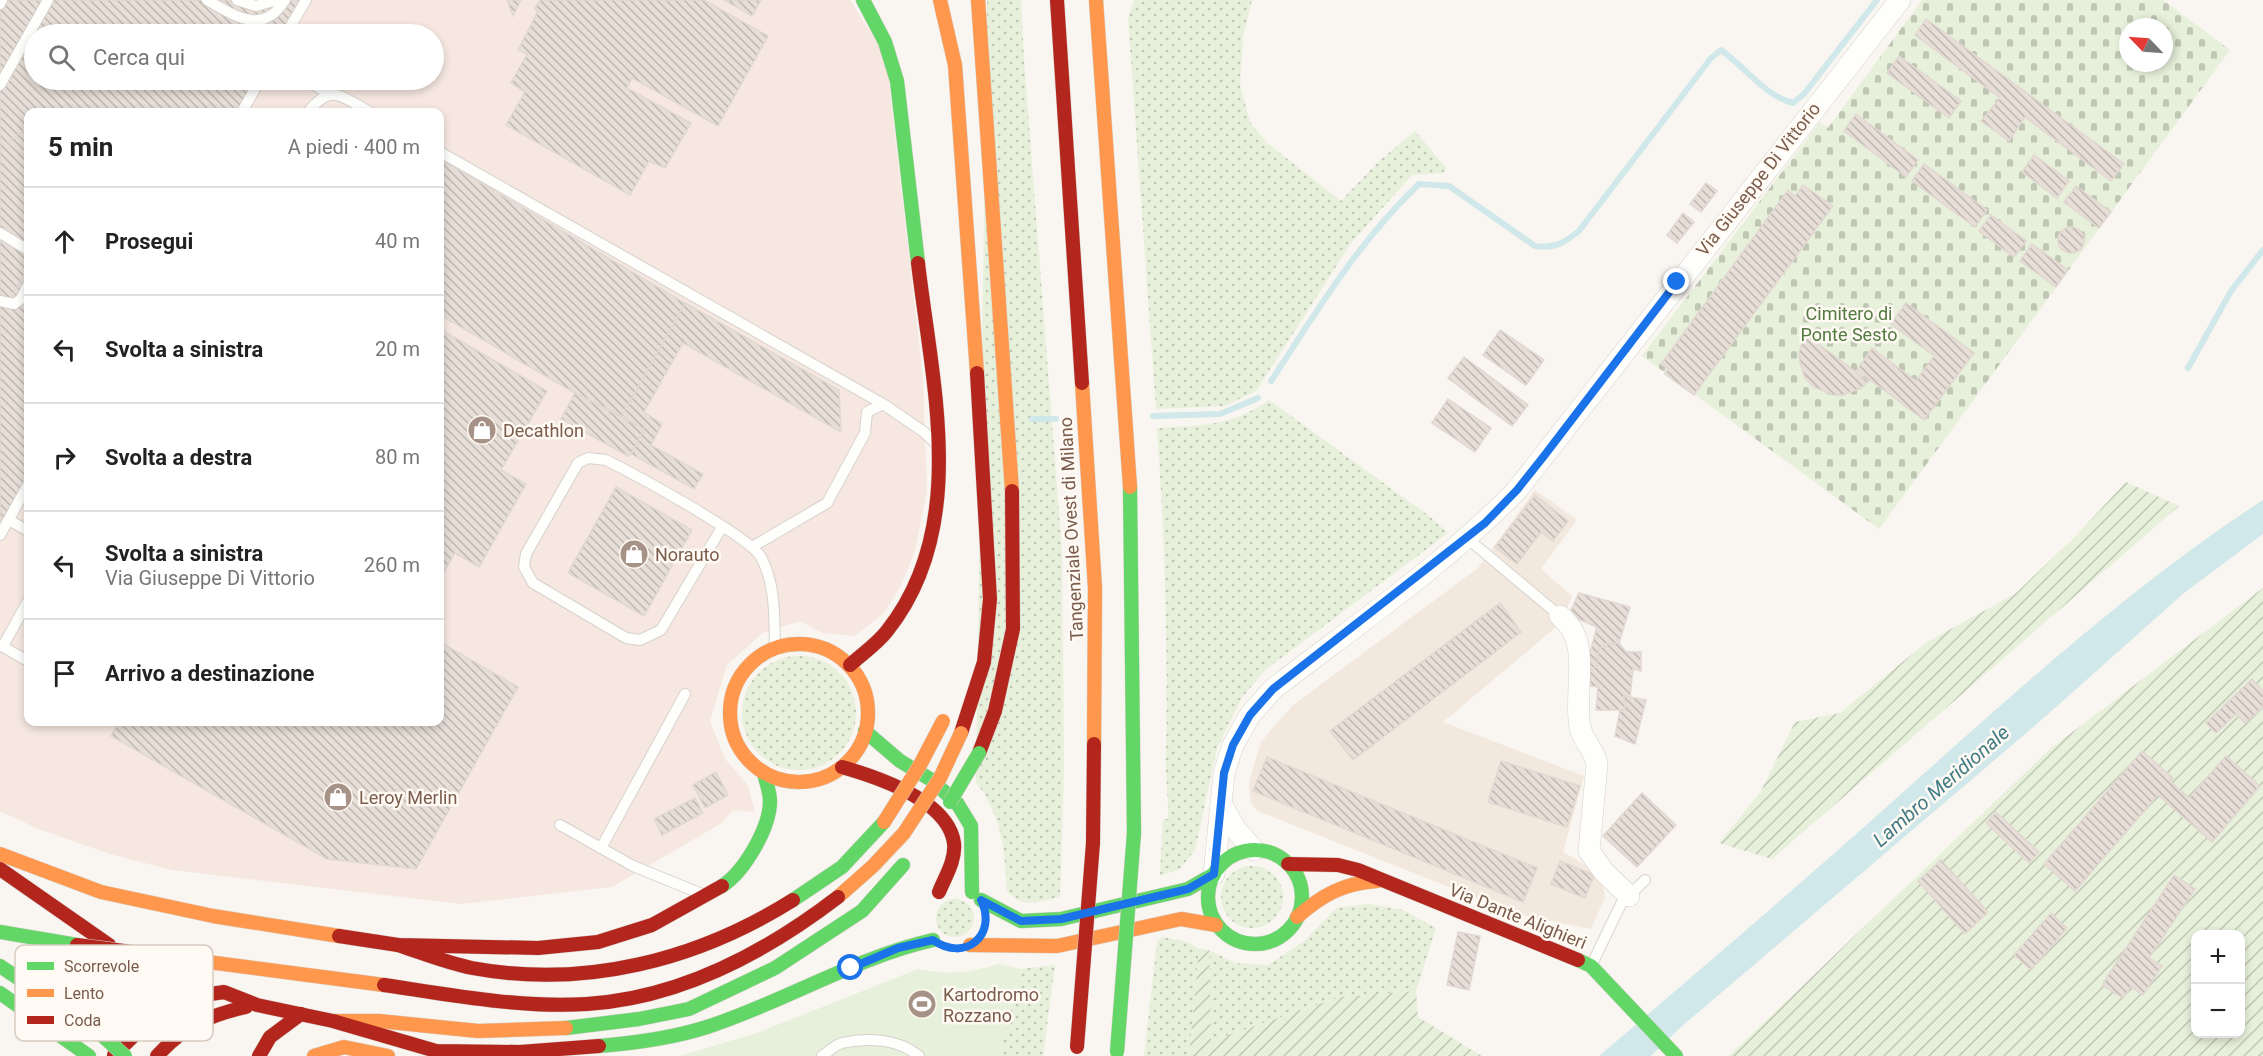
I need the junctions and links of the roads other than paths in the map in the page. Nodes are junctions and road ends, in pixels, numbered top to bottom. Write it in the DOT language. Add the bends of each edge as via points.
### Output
graph roads {
  1 [pos="2,0"];
  2 [pos="48,0"];
  3 [pos="207,0"];
  4 [pos="237,0"];
  5 [pos="277,0"];
  6 [pos="285,0"];
  7 [pos="306,0"];
  8 [pos="863,0"];
  9 [pos="940,0"];
  10 [pos="978,0"];
  11 [pos="1057,0"];
  12 [pos="1096,0"];
  13 [pos="1900,0"];
  14 [pos="0,4"];
  15 [pos="34,24"];
  16 [pos="292,24"];
  17 [pos="1113,33"];
  18 [pos="24,42"];
  19 [pos="0,85"];
  20 [pos="254,90"];
  21 [pos="322,90"];
  22 [pos="329,94"];
  23 [pos="244,108"];
  24 [pos="311,108"];
  25 [pos="361,108"];
  26 [pos="444,154"];
  27 [pos="1107,168"];
  28 [pos="0,233"];
  29 [pos="24,248"];
  30 [pos="24,293"];
  31 [pos="0,302"];
  32 [pos="883,404"];
  33 [pos="940,449"];
  34 [pos="24,492"];
  35 [pos="9,520"];
  36 [pos="722,526"];
  37 [pos="24,529"];
  38 [pos="987,532"];
  39 [pos="0,535"];
  40 [pos="1467,538"];
  41 [pos="752,547"];
  42 [pos="24,608"];
  43 [pos="974,613"];
  44 [pos="1560,616"];
  45 [pos="1,646"];
  46 [pos="776,647"];
  47 [pos="24,659"];
  48 [pos="850,665"];
  49 [pos="685,694"];
  50 [pos="945,716"];
  51 [pos="865,731"];
  52 [pos="842,767"];
  53 [pos="764,773"];
  54 [pos="1223,807"];
  55 [pos="560,825"];
  56 [pos="930,831"];
  57 [pos="601,848"];
  58 [pos="1254,850"];
  59 [pos="0,854"];
  60 [pos="912,854"];
  61 [pos="1288,864"];
  62 [pos="0,869"];
  63 [pos="1214,874"];
  64 [pos="1645,880"];
  65 [pos="1383,881"];
  66 [pos="939,892"];
  67 [pos="708,896"];
  68 [pos="977,896"];
  69 [pos="1629,896"];
  70 [pos="928,905"];
  71 [pos="1298,917"];
  72 [pos="925,923"];
  73 [pos="1216,925"];
  74 [pos="0,932"];
  75 [pos="933,940"];
  76 [pos="77,945"];
  77 [pos="109,945"];
  78 [pos="398,945"];
  79 [pos="960,947"];
  80 [pos="213,963"];
  81 [pos="0,966"];
  82 [pos="1591,966"];
  83 [pos="15,976"];
  84 [pos="0,993"];
  85 [pos="213,994"];
  86 [pos="15,1003"];
  87 [pos="257,1005"];
  88 [pos="301,1014"];
  89 [pos="213,1015"];
  90 [pos="333,1021"];
  91 [pos="69,1041"];
  92 [pos="105,1041"];
  93 [pos="121,1041"];
  94 [pos="131,1041"];
  95 [pos="170,1041"];
  96 [pos="608,1047"];
  97 [pos="85,1052"];
  98 [pos="1076,1052"];
  99 [pos="520,1054"];
  100 [pos="1116,1054"];
  101 [pos="117,1056"];
  102 [pos="157,1056"];
  103 [pos="259,1056"];
  104 [pos="314,1056"];
  105 [pos="388,1056"];
  106 [pos="575,1056"];
  107 [pos="822,1056"];
  108 [pos="919,1056"];
  109 [pos="1676,1056"];
  1 -- 14 [label="lane"];
  2 -- 15 [label="lane"];
  3 -- 6 [label="lane" via="240,19 260,21 278,12"];
  4 -- 5 [label="lane" via="256,6"];
  7 -- 16 [label="lane"];
  8 -- 33 [label="main road" via="885,42 897,81"];
  9 -- 38 [label="main road" via="955,65"];
  10 -- 56 [label="main road, bridge" via="1014,520 1013,629 995,711 979,753"];
  11 -- 98 [label="main road, Tangenziale Ovest di Milano, bridge" via="1095,588 1093,843"];
  12 -- 27 [label="main road"];
  13 -- 40 [label="street, Via Giuseppe Di Vittorio" via="1531,473"];
  17 -- 27 [label="main road"];
  18 -- 19 [label="lane"];
  20 -- 23 [label="lane"];
  21 -- 22 [label="lane"];
  22 -- 24 [label="lane" via="320,97"];
  22 -- 25 [label="lane"];
  26 -- 32 [label="lane"];
  27 -- 100 [label="main road, bridge" via="1131,507 1134,833"];
  28 -- 29 [label="lane"];
  30 -- 31 [label="lane" via="14,304"];
  32 -- 33 [label="lane" via="924,432"];
  32 -- 41 [label="lane" via="867,412 866,433 828,503"];
  33 -- 48 [label="main road" via="939,507 920,576 904,608 885,633"];
  34 -- 35 [label="lane"];
  35 -- 37 [label="lane"];
  35 -- 39 [label="lane"];
  36 -- 36 [label="lane" via="624,469 606,460 588,458 578,463 526,554 524,567 533,583 626,638 640,640 661,630"];
  36 -- 41 [label="lane"];
  38 -- 43 [label="main road"];
  38 -- 80 [label="main road, bridge" via="990,599 984,662 961,733 940,778 904,833 877,865 823,911 766,947 683,984 638,997 587,1004 497,1002"];
  40 -- 44 [label="lane"];
  40 -- 54 [label="street, Via Giuseppe Di Vittorio" via="1273,689 1250,715 1233,745 1224,773"];
  41 -- 46 [label="lane" via="761,557 774,594"];
  42 -- 45 [label="lane"];
  44 -- 69 [label="street" via="1573,626 1579,650 1579,724 1597,764 1589,851"];
  45 -- 47 [label="lane"];
  46 -- 48 [label="main road" via="795,643 815,645"];
  46 -- 53 [label="main road" via="756,658 741,674 732,694 729,717 735,739 747,759"];
  48 -- 51 [label="main road" via="862,685 868,708"];
  49 -- 57 [label="lane"];
  50 -- 78 [label="main road, bridge" via="884,822 846,864 787,906 723,940 656,963 601,973 538,975 472,968"];
  51 -- 52 [label="main road" via="856,751"];
  51 -- 68 [label="main road" via="957,803 971,826"];
  52 -- 53 [label="main road" via="804,782"];
  52 -- 66 [label="main road" via="888,780 916,794 949,828 955,847"];
  53 -- 67 [label="main road" via="770,801 765,830 732,880"];
  54 -- 58 [label="street"];
  54 -- 63 [label="street, Via Giuseppe Di Vittorio"];
  55 -- 57 [label="lane"];
  57 -- 67 [label="lane"];
  58 -- 61 [label="main road" via="1272,854"];
  58 -- 63 [label="main road" via="1231,857"];
  59 -- 78 [label="main road" via="101,892 213,916"];
  60 -- 90 [label="main road" via="862,911 820,941 775,968 689,1009 563,1028 478,1032 379,1021"];
  61 -- 65 [label="main road, Via Dante Alighieri" via="1338,865"];
  61 -- 71 [label="main road" via="1301,888"];
  62 -- 77 [label="main road"];
  63 -- 68 [label="main road" via="1188,889 1042,921 1021,921"];
  63 -- 73 [label="main road" via="1208,891 1209,909"];
  64 -- 69 [label="lane"];
  65 -- 71 [label="main road, Via Dante Alighieri" via="1343,884 1314,901"];
  65 -- 82 [label="main road, Via Dante Alighieri"];
  66 -- 68 [label="main road" via="956,887"];
  66 -- 70 [label="main road"];
  67 -- 78 [label="main road" via="652,925 598,942 538,948"];
  68 -- 79 [label="main road" via="985,925"];
  69 -- 82 [label="lane" via="1621,904"];
  71 -- 73 [label="main road" via="1275,940 1259,944 1235,940"];
  72 -- 75 [label="main road"];
  73 -- 79 [label="main road" via="1181,919 1057,946"];
  74 -- 76 [label="main road, bridge"];
  75 -- 79 [label="main road"];
  75 -- 96 [label="main road" via="898,948 707,1027"];
  81 -- 83 [label="main road, bridge"];
  82 -- 109 [label="main road, Via Dante Alighieri"];
  84 -- 86 [label="main road"];
  85 -- 87 [label="main road" via="224,992"];
  87 -- 88 [label="main road"];
  87 -- 89 [label="main road"];
  88 -- 90 [label="main road"];
  88 -- 103 [label="main road" via="275,1031"];
  90 -- 99 [label="main road" via="427,1050"];
  91 -- 97 [label="main road"];
  92 -- 101 [label="main road, bridge"];
  93 -- 101 [label="main road"];
  94 -- 101 [label="main road"];
  95 -- 102 [label="main road"];
  96 -- 99 [label="main road"];
  96 -- 106 [label="main road"];
  104 -- 105 [label="main road" via="344,1047"];
  107 -- 108 [label="lane" via="840,1044 877,1040 909,1047"];
}
